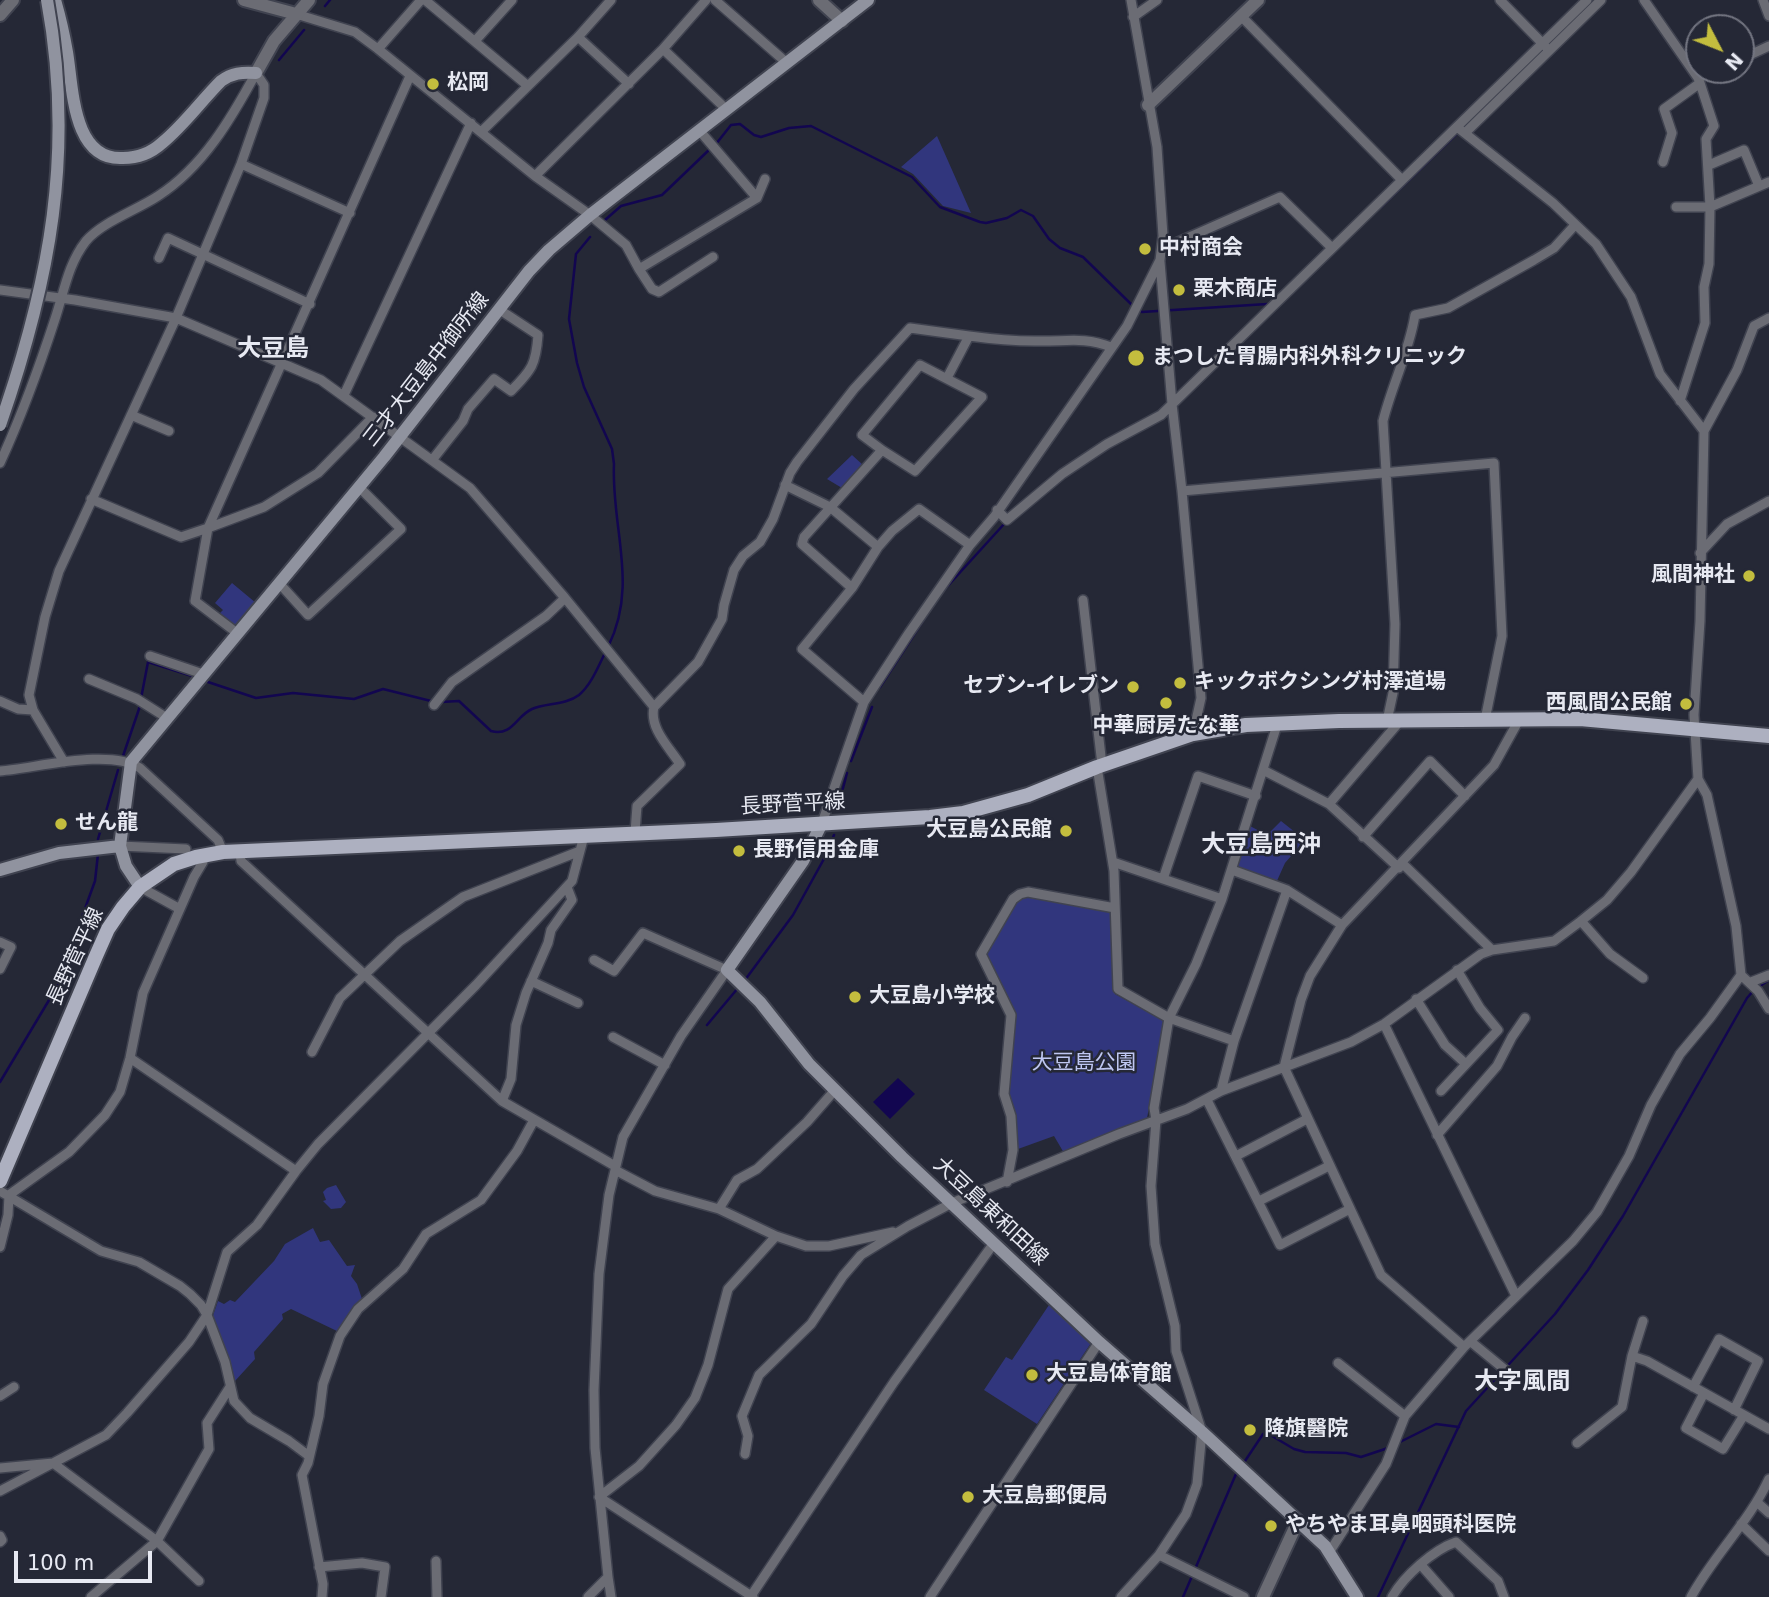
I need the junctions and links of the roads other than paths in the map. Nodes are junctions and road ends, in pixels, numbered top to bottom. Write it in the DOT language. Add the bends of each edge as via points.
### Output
graph roads {
  1 [pos="13,0"];
  2 [pos="47,0"];
  3 [pos="55,0"];
  4 [pos="244,0"];
  5 [pos="309,0"];
  6 [pos="423,0"];
  7 [pos="512,0"];
  8 [pos="611,0"];
  9 [pos="706,0"];
  10 [pos="715,0"];
  11 [pos="819,0"];
  12 [pos="869,0"];
  13 [pos="1131,0"];
  14 [pos="1157,0"];
  15 [pos="1258,0"];
  16 [pos="1500,0"];
  17 [pos="1587,0"];
  18 [pos="1601,0"];
  19 [pos="1644,0"];
  20 [pos="1763,0"];
  21 [pos="296,14"];
  22 [pos="0,15"];
  23 [pos="1241,16"];
  24 [pos="1769,16"];
  25 [pos="1133,17"];
  26 [pos="842,21"];
  27 [pos="578,37"];
  28 [pos="475,41"];
  29 [pos="1546,47"];
  30 [pos="378,49"];
  31 [pos="663,49"];
  32 [pos="1685,60"];
  33 [pos="787,63"];
  34 [pos="256,73"];
  35 [pos="410,76"];
  36 [pos="1694,84"];
  37 [pos="1700,84"];
  38 [pos="629,85"];
  39 [pos="528,86"];
  40 [pos="1149,105"];
  41 [pos="726,108"];
  42 [pos="471,123"];
  43 [pos="699,130"];
  44 [pos="1461,130"];
  45 [pos="481,132"];
  46 [pos="1663,162"];
  47 [pos="241,164"];
  48 [pos="1709,165"];
  49 [pos="535,176"];
  50 [pos="765,179"];
  51 [pos="1402,180"];
  52 [pos="1769,182"];
  53 [pos="1759,186"];
  54 [pos="757,198"];
  55 [pos="1676,207"];
  56 [pos="1710,208"];
  57 [pos="350,213"];
  58 [pos="590,215"];
  59 [pos="1575,225"];
  60 [pos="1332,247"];
  61 [pos="1162,248"];
  62 [pos="203,254"];
  63 [pos="713,257"];
  64 [pos="159,258"];
  65 [pos="1160,260"];
  66 [pos="639,269"];
  67 [pos="0,290"];
  68 [pos="61,299"];
  69 [pos="310,304"];
  70 [pos="500,310"];
  71 [pos="176,318"];
  72 [pos="1769,318"];
  73 [pos="969,337"];
  74 [pos="1111,347"];
  75 [pos="282,363"];
  76 [pos="947,378"];
  77 [pos="344,395"];
  78 [pos="1680,401"];
  79 [pos="1172,404"];
  80 [pos="131,415"];
  81 [pos="373,417"];
  82 [pos="0,425"];
  83 [pos="169,431"];
  84 [pos="1704,431"];
  85 [pos="400,437"];
  86 [pos="883,450"];
  87 [pos="433,459"];
  88 [pos="0,463"];
  89 [pos="1386,473"];
  90 [pos="785,485"];
  91 [pos="359,487"];
  92 [pos="1182,491"];
  93 [pos="91,499"];
  94 [pos="1769,501"];
  95 [pos="830,507"];
  96 [pos="996,510"];
  97 [pos="208,527"];
  98 [pos="970,545"];
  99 [pos="878,547"];
  100 [pos="1700,553"];
  101 [pos="279,583"];
  102 [pos="852,588"];
  103 [pos="565,598"];
  104 [pos="1083,600"];
  105 [pos="237,633"];
  106 [pos="150,656"];
  107 [pos="203,674"];
  108 [pos="89,679"];
  109 [pos="0,701"];
  110 [pos="436,702"];
  111 [pos="864,702"];
  112 [pos="654,707"];
  113 [pos="33,710"];
  114 [pos="167,718"];
  115 [pos="1521,719"];
  116 [pos="1485,720"];
  117 [pos="1394,721"];
  118 [pos="1278,725"];
  119 [pos="1695,729"];
  120 [pos="1194,734"];
  121 [pos="1769,736"];
  122 [pos="64,762"];
  123 [pos="131,762"];
  124 [pos="1099,766"];
  125 [pos="1264,770"];
  126 [pos="0,771"];
  127 [pos="1698,779"];
  128 [pos="1255,796"];
  129 [pos="1465,796"];
  130 [pos="1328,804"];
  131 [pos="822,823"];
  132 [pos="635,832"];
  133 [pos="584,836"];
  134 [pos="1363,837"];
  135 [pos="120,846"];
  136 [pos="186,849"];
  137 [pos="580,851"];
  138 [pos="223,852"];
  139 [pos="240,852"];
  140 [pos="203,862"];
  141 [pos="1113,862"];
  142 [pos="1401,866"];
  143 [pos="0,870"];
  144 [pos="1231,870"];
  145 [pos="1163,879"];
  146 [pos="140,887"];
  147 [pos="567,887"];
  148 [pos="1287,890"];
  149 [pos="1222,899"];
  150 [pos="1115,908"];
  151 [pos="180,909"];
  152 [pos="1581,921"];
  153 [pos="1342,925"];
  154 [pos="0,942"];
  155 [pos="1492,950"];
  156 [pos="594,960"];
  157 [pos="0,969"];
  158 [pos="727,970"];
  159 [pos="1457,970"];
  160 [pos="365,973"];
  161 [pos="1741,975"];
  162 [pos="1769,975"];
  163 [pos="1643,978"];
  164 [pos="531,981"];
  165 [pos="1754,986"];
  166 [pos="1416,999"];
  167 [pos="578,1003"];
  168 [pos="1769,1009"];
  169 [pos="1169,1018"];
  170 [pos="1525,1018"];
  171 [pos="1384,1024"];
  172 [pos="427,1034"];
  173 [pos="613,1037"];
  174 [pos="1234,1041"];
  175 [pos="312,1052"];
  176 [pos="130,1058"];
  177 [pos="1466,1064"];
  178 [pos="665,1065"];
  179 [pos="1284,1067"];
  180 [pos="835,1090"];
  181 [pos="1221,1091"];
  182 [pos="1441,1091"];
  183 [pos="1207,1100"];
  184 [pos="502,1101"];
  185 [pos="1307,1119"];
  186 [pos="534,1120"];
  187 [pos="1156,1120"];
  188 [pos="1437,1135"];
  189 [pos="1236,1156"];
  190 [pos="1329,1166"];
  191 [pos="615,1168"];
  192 [pos="296,1171"];
  193 [pos="0,1181"];
  194 [pos="1007,1182"];
  195 [pos="5,1193"];
  196 [pos="1259,1200"];
  197 [pos="952,1203"];
  198 [pos="719,1209"];
  199 [pos="1350,1209"];
  200 [pos="901,1230"];
  201 [pos="776,1236"];
  202 [pos="994,1243"];
  203 [pos="0,1247"];
  204 [pos="1516,1296"];
  205 [pos="206,1315"];
  206 [pos="1643,1321"];
  207 [pos="1100,1342"];
  208 [pos="1467,1344"];
  209 [pos="1632,1356"];
  210 [pos="1338,1363"];
  211 [pos="1507,1371"];
  212 [pos="13,1387"];
  213 [pos="230,1387"];
  214 [pos="1693,1387"];
  215 [pos="1704,1393"];
  216 [pos="0,1396"];
  217 [pos="1734,1410"];
  218 [pos="1744,1415"];
  219 [pos="1405,1416"];
  220 [pos="1769,1429"];
  221 [pos="1202,1432"];
  222 [pos="1577,1443"];
  223 [pos="745,1454"];
  224 [pos="309,1456"];
  225 [pos="53,1462"];
  226 [pos="0,1468"];
  227 [pos="1769,1479"];
  228 [pos="0,1492"];
  229 [pos="599,1497"];
  230 [pos="1758,1503"];
  231 [pos="1769,1513"];
  232 [pos="1298,1521"];
  233 [pos="1741,1524"];
  234 [pos="0,1536"];
  235 [pos="157,1541"];
  236 [pos="0,1542"];
  237 [pos="1769,1550"];
  238 [pos="1330,1551"];
  239 [pos="1159,1555"];
  240 [pos="436,1561"];
  241 [pos="1421,1565"];
  242 [pos="319,1567"];
  243 [pos="608,1577"];
  244 [pos="199,1580"];
  245 [pos="752,1596"];
  246 [pos="91,1597"];
  247 [pos="322,1597"];
  248 [pos="381,1597"];
  249 [pos="437,1597"];
  250 [pos="588,1597"];
  251 [pos="611,1597"];
  252 [pos="930,1597"];
  253 [pos="1121,1597"];
  254 [pos="1244,1597"];
  255 [pos="1263,1597"];
  256 [pos="1357,1597"];
  257 [pos="1392,1597"];
  258 [pos="1449,1597"];
  259 [pos="1504,1597"];
  260 [pos="1691,1597"];
  1 -- 22 [label="street"];
  2 -- 82 [label="main road, bridge" via="60,103 53,224 28,342"];
  3 -- 34 [label="main road" via="76,116 84,134 105,156 145,154 162,143 229,76"];
  4 -- 21 [label="street"];
  5 -- 21 [label="street"];
  6 -- 28 [label="street"];
  6 -- 30 [label="street"];
  7 -- 28 [label="street"];
  8 -- 27 [label="street"];
  9 -- 31 [label="street"];
  10 -- 33 [label="street"];
  11 -- 26 [label="street"];
  12 -- 26 [label="main road, 三才大豆島中御所線"];
  13 -- 25 [label="street"];
  14 -- 25 [label="street"];
  15 -- 23 [label="street"];
  16 -- 29 [label="street"];
  17 -- 29 [label="street"];
  18 -- 29 [label="street"];
  19 -- 32 [label="street"];
  20 -- 24 [label="street"];
  21 -- 30 [label="street" via="355,32"];
  21 -- 34 [label="street"];
  23 -- 40 [label="street"];
  23 -- 51 [label="street"];
  25 -- 40 [label="street"];
  26 -- 33 [label="main road, 三才大豆島中御所線"];
  27 -- 38 [label="street"];
  27 -- 39 [label="street"];
  28 -- 39 [label="street"];
  29 -- 44 [label="street"];
  30 -- 35 [label="street"];
  31 -- 38 [label="street"];
  31 -- 41 [label="street"];
  33 -- 41 [label="main road, 三才大豆島中御所線"];
  34 -- 47 [label="street" via="264,85 264,97"];
  34 -- 68 [label="street" via="223,131 178,181 88,239 77,254"];
  35 -- 42 [label="street"];
  35 -- 57 [label="street"];
  36 -- 46 [label="street" via="1664,109 1672,133"];
  37 -- 48 [label="street" via="1714,125 1706,139"];
  38 -- 49 [label="street"];
  39 -- 45 [label="street"];
  40 -- 61 [label="street" via="1157,147"];
  41 -- 43 [label="main road, 三才大豆島中御所線"];
  42 -- 45 [label="street"];
  42 -- 77 [label="street"];
  43 -- 54 [label="street"];
  43 -- 58 [label="main road, 三才大豆島中御所線"];
  44 -- 51 [label="street"];
  44 -- 59 [label="street"];
  45 -- 49 [label="street"];
  47 -- 57 [label="street"];
  47 -- 62 [label="street"];
  48 -- 53 [label="street" via="1744,150"];
  48 -- 56 [label="street"];
  49 -- 58 [label="street"];
  50 -- 54 [label="street"];
  51 -- 60 [label="street"];
  52 -- 53 [label="street"];
  53 -- 56 [label="street"];
  54 -- 66 [label="street"];
  55 -- 56 [label="street"];
  56 -- 78 [label="street" via="1705,323"];
  57 -- 69 [label="street"];
  58 -- 66 [label="street" via="626,245"];
  58 -- 70 [label="main road, 三才大豆島中御所線" via="542,257"];
  59 -- 78 [label="street" via="1596,244 1631,297 1660,374"];
  59 -- 89 [label="street" via="1554,248 1534,260 1448,308 1415,316 1383,421"];
  60 -- 61 [label="street" via="1280,197"];
  60 -- 79 [label="street"];
  61 -- 65 [label="street"];
  62 -- 64 [label="street" via="168,238"];
  62 -- 69 [label="street"];
  62 -- 71 [label="street"];
  63 -- 66 [label="street" via="659,292"];
  65 -- 74 [label="street" via="1137,308"];
  65 -- 79 [label="street"];
  67 -- 68 [label="street"];
  68 -- 71 [label="street"];
  68 -- 88 [label="street"];
  69 -- 75 [label="street"];
  70 -- 85 [label="main road, 三才大豆島中御所線"];
  70 -- 87 [label="street" via="538,335 534,366 511,391 494,379"];
  71 -- 75 [label="street"];
  71 -- 80 [label="street"];
  72 -- 84 [label="street" via="1754,326 1737,370"];
  73 -- 74 [label="street" via="1080,339"];
  73 -- 76 [label="street"];
  73 -- 90 [label="street" via="910,328 855,389 797,462"];
  74 -- 96 [label="street"];
  75 -- 77 [label="street"];
  75 -- 97 [label="street"];
  76 -- 86 [label="street" via="920,365 862,435"];
  76 -- 86 [label="street" via="982,397 915,471"];
  77 -- 81 [label="street"];
  78 -- 84 [label="street"];
  79 -- 92 [label="street"];
  79 -- 96 [label="street" via="1062,474 1007,520"];
  80 -- 83 [label="street"];
  80 -- 93 [label="street"];
  81 -- 85 [label="street"];
  81 -- 97 [label="street" via="318,473 264,507"];
  84 -- 100 [label="street"];
  85 -- 87 [label="street"];
  85 -- 91 [label="main road, 三才大豆島中御所線"];
  86 -- 95 [label="street"];
  87 -- 103 [label="street" via="470,488"];
  89 -- 92 [label="street"];
  89 -- 116 [label="street" via="1494,463 1502,636"];
  89 -- 117 [label="street" via="1395,624"];
  90 -- 95 [label="street"];
  90 -- 112 [label="street" via="760,542 734,570 722,619 698,662"];
  91 -- 101 [label="main road, 三才大豆島中御所線"];
  91 -- 101 [label="street" via="401,529 308,615"];
  92 -- 120 [label="street" via="1201,698"];
  93 -- 97 [label="street" via="181,537"];
  93 -- 113 [label="street" via="59,571 45,617 29,695"];
  94 -- 100 [label="street" via="1727,523"];
  95 -- 99 [label="street"];
  95 -- 102 [label="street" via="802,544"];
  96 -- 98 [label="street"];
  97 -- 105 [label="street" via="195,601"];
  98 -- 99 [label="street" via="919,509"];
  98 -- 111 [label="street"];
  99 -- 102 [label="street"];
  100 -- 119 [label="street"];
  101 -- 105 [label="main road, 三才大豆島中御所線"];
  102 -- 111 [label="street" via="802,649"];
  103 -- 110 [label="street" via="452,682"];
  103 -- 112 [label="street"];
  104 -- 124 [label="street"];
  105 -- 107 [label="main road, 三才大豆島中御所線"];
  106 -- 107 [label="street"];
  107 -- 114 [label="main road, 三才大豆島中御所線"];
  108 -- 114 [label="street"];
  109 -- 113 [label="street"];
  111 -- 131 [label="street"];
  112 -- 132 [label="street" via="651,718 655,728 680,764 637,806"];
  113 -- 122 [label="street"];
  114 -- 123 [label="main road, 三才大豆島中御所線"];
  115 -- 116 [label="main road, 長野菅平線"];
  115 -- 119 [label="main road, 長野菅平線"];
  115 -- 129 [label="street" via="1494,765"];
  116 -- 117 [label="main road, 長野菅平線"];
  117 -- 118 [label="main road, 長野菅平線"];
  117 -- 130 [label="street"];
  118 -- 120 [label="main road, 長野菅平線" via="1245,725"];
  118 -- 125 [label="street"];
  119 -- 121 [label="main road, 長野菅平線"];
  119 -- 127 [label="street"];
  120 -- 124 [label="main road, 長野菅平線"];
  122 -- 123 [label="street"];
  122 -- 126 [label="street"];
  123 -- 135 [label="main road"];
  123 -- 138 [label="street" via="218,840"];
  124 -- 131 [label="main road, 長野菅平線" via="1028,795 962,813"];
  124 -- 141 [label="street"];
  125 -- 128 [label="street"];
  125 -- 130 [label="street"];
  127 -- 152 [label="street" via="1631,872"];
  127 -- 161 [label="street" via="1707,795 1736,926"];
  128 -- 144 [label="street"];
  128 -- 145 [label="street" via="1198,776"];
  129 -- 134 [label="street" via="1430,761"];
  129 -- 142 [label="street"];
  130 -- 134 [label="street"];
  131 -- 132 [label="main road, 長野菅平線"];
  131 -- 158 [label="main road" via="803,861"];
  132 -- 133 [label="main road, 長野菅平線"];
  133 -- 137 [label="street"];
  133 -- 139 [label="main road, 長野菅平線"];
  134 -- 142 [label="street"];
  135 -- 136 [label="street"];
  135 -- 143 [label="main road" via="59,853"];
  135 -- 146 [label="main road"];
  137 -- 147 [label="street"];
  137 -- 160 [label="street" via="463,897 400,941"];
  138 -- 139 [label="main road, 長野菅平線"];
  138 -- 146 [label="main road, 長野菅平線" via="174,864"];
  139 -- 160 [label="street" via="241,861"];
  140 -- 151 [label="street"];
  141 -- 145 [label="street"];
  141 -- 150 [label="street"];
  142 -- 153 [label="street"];
  142 -- 155 [label="street"];
  144 -- 148 [label="street"];
  144 -- 149 [label="street"];
  145 -- 149 [label="street"];
  146 -- 151 [label="street"];
  146 -- 193 [label="main road, 長野菅平線" via="108,929"];
  147 -- 164 [label="street" via="572,900 551,930"];
  147 -- 172 [label="street"];
  148 -- 153 [label="street"];
  148 -- 174 [label="street"];
  149 -- 169 [label="street"];
  150 -- 169 [label="street" via="1118,989"];
  150 -- 194 [label="street" via="1020,894 981,954 1011,1015 1004,1094 1013,1150"];
  151 -- 176 [label="street" via="143,993"];
  152 -- 155 [label="street" via="1554,941"];
  152 -- 163 [label="street" via="1610,954"];
  153 -- 179 [label="street" via="1310,976"];
  154 -- 157 [label="street" via="11,947"];
  155 -- 159 [label="street"];
  156 -- 158 [label="street" via="614,971 643,933"];
  158 -- 178 [label="street"];
  158 -- 180 [label="main road, 大豆島東和田線"];
  159 -- 166 [label="street"];
  159 -- 177 [label="street" via="1499,1030"];
  160 -- 172 [label="street"];
  160 -- 175 [label="street" via="340,998"];
  161 -- 165 [label="street"];
  161 -- 204 [label="street" via="1680,1054 1597,1212"];
  162 -- 165 [label="street"];
  164 -- 167 [label="street"];
  164 -- 184 [label="street" via="516,1025 511,1079"];
  165 -- 168 [label="street"];
  166 -- 171 [label="street"];
  166 -- 177 [label="street" via="1446,1045"];
  169 -- 174 [label="street"];
  169 -- 187 [label="street" via="1154,1108"];
  170 -- 188 [label="street" via="1497,1066"];
  171 -- 179 [label="street"];
  171 -- 188 [label="street"];
  172 -- 184 [label="street"];
  172 -- 192 [label="street"];
  173 -- 178 [label="street"];
  174 -- 181 [label="street"];
  176 -- 192 [label="street"];
  176 -- 195 [label="street" via="120,1092 105,1115 69,1152"];
  177 -- 182 [label="street"];
  178 -- 191 [label="street" via="623,1137"];
  179 -- 181 [label="street"];
  179 -- 185 [label="street"];
  180 -- 197 [label="main road, 大豆島東和田線"];
  180 -- 198 [label="street" via="757,1169 737,1180"];
  181 -- 183 [label="street"];
  183 -- 187 [label="street"];
  183 -- 189 [label="street"];
  184 -- 186 [label="street"];
  185 -- 189 [label="street"];
  185 -- 190 [label="street"];
  186 -- 191 [label="street"];
  186 -- 224 [label="street" via="481,1200 426,1234 403,1269 358,1309 340,1336 323,1384"];
  187 -- 194 [label="street"];
  187 -- 221 [label="street" via="1150,1186 1155,1244 1175,1326 1176,1351"];
  188 -- 204 [label="street"];
  189 -- 196 [label="street"];
  190 -- 196 [label="street"];
  190 -- 199 [label="street"];
  191 -- 198 [label="street" via="655,1191"];
  191 -- 229 [label="street" via="598,1273 594,1390"];
  192 -- 205 [label="street" via="257,1225 227,1252"];
  194 -- 197 [label="street"];
  195 -- 203 [label="street" via="8,1215"];
  195 -- 205 [label="street" via="101,1251 139,1262 160,1274 190,1294"];
  196 -- 199 [label="street" via="1280,1245"];
  197 -- 200 [label="street"];
  197 -- 202 [label="main road, 大豆島東和田線"];
  198 -- 201 [label="street"];
  199 -- 208 [label="street" via="1381,1275"];
  200 -- 201 [label="street" via="828,1247 806,1247"];
  200 -- 223 [label="street" via="861,1255 811,1324 759,1375 742,1416 748,1437"];
  201 -- 229 [label="street" via="728,1289 695,1398 639,1466"];
  202 -- 207 [label="main road, 大豆島東和田線"];
  202 -- 245 [label="street" via="894,1382"];
  204 -- 208 [label="street"];
  205 -- 213 [label="street"];
  205 -- 225 [label="street" via="189,1342 106,1435"];
  206 -- 209 [label="street"];
  207 -- 221 [label="main road, 大豆島東和田線"];
  207 -- 252 [label="street"];
  208 -- 211 [label="street"];
  208 -- 219 [label="street"];
  209 -- 214 [label="street"];
  209 -- 222 [label="street" via="1622,1406"];
  210 -- 219 [label="street"];
  212 -- 216 [label="street"];
  213 -- 224 [label="street" via="234,1401 250,1418"];
  213 -- 235 [label="street" via="207,1423 209,1449"];
  214 -- 215 [label="street"];
  214 -- 217 [label="street" via="1719,1339 1758,1361"];
  215 -- 217 [label="street"];
  215 -- 218 [label="street" via="1686,1428 1723,1450"];
  217 -- 218 [label="street"];
  218 -- 220 [label="street"];
  219 -- 238 [label="street" via="1386,1464"];
  221 -- 232 [label="main road, 大豆島東和田線"];
  221 -- 239 [label="street" via="1197,1484 1184,1518"];
  224 -- 242 [label="street" via="302,1475"];
  225 -- 226 [label="street"];
  225 -- 228 [label="street"];
  225 -- 235 [label="street"];
  227 -- 230 [label="street"];
  229 -- 243 [label="street"];
  229 -- 245 [label="street"];
  230 -- 231 [label="street"];
  230 -- 233 [label="street"];
  232 -- 238 [label="main road, 大豆島東和田線"];
  232 -- 255 [label="street"];
  233 -- 237 [label="street"];
  233 -- 260 [label="street"];
  234 -- 236 [label="street"];
  235 -- 244 [label="street"];
  235 -- 246 [label="street"];
  238 -- 256 [label="main road, 大豆島東和田線"];
  239 -- 253 [label="street"];
  239 -- 254 [label="street"];
  240 -- 249 [label="street"];
  241 -- 257 [label="street"];
  241 -- 258 [label="street"];
  241 -- 259 [label="street" via="1456,1542 1499,1581"];
  242 -- 247 [label="street"];
  242 -- 248 [label="street" via="362,1563 385,1567"];
  243 -- 250 [label="street"];
  243 -- 251 [label="street"];
}
